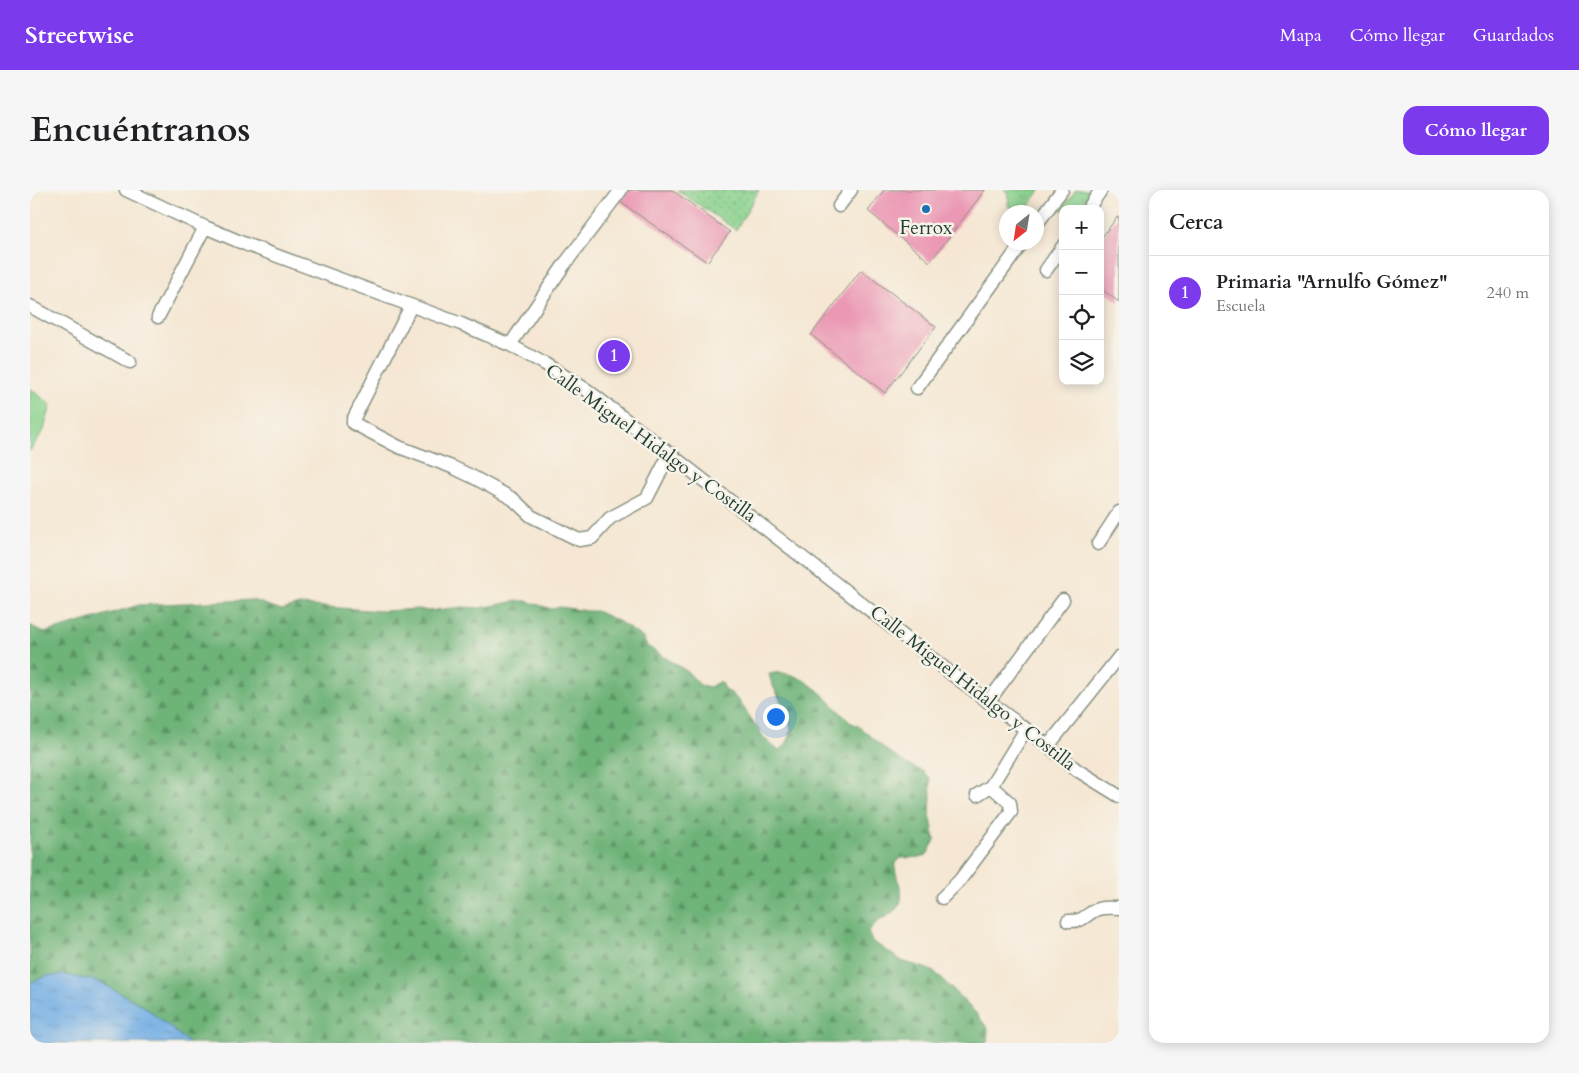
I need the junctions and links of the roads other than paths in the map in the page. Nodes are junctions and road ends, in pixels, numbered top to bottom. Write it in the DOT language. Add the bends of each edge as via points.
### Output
graph roads {
  1 [pos="126,190"];
  2 [pos="621,190"];
  3 [pos="851,190"];
  4 [pos="1062,190"];
  5 [pos="1101,190"];
  6 [pos="1091,205"];
  7 [pos="839,206"];
  8 [pos="1044,214"];
  9 [pos="205,227"];
  10 [pos="1017,250"];
  11 [pos="1060,250"];
  12 [pos="1046,270"];
  13 [pos="30,306"];
  14 [pos="411,306"];
  15 [pos="158,317"];
  16 [pos="510,345"];
  17 [pos="130,362"];
  18 [pos="917,388"];
  19 [pos="670,453"];
  20 [pos="1117,520"];
  21 [pos="1098,544"];
  22 [pos="1063,600"];
  23 [pos="1119,657"];
  24 [pos="988,702"];
  25 [pos="1026,729"];
  26 [pos="1048,746"];
  27 [pos="991,786"];
  28 [pos="977,795"];
  29 [pos="1119,796"];
  30 [pos="942,898"];
  31 [pos="1119,908"];
  32 [pos="1068,921"];
  1 -- 9 [label="street, Calle Miguel Hidalgo y Costilla"];
  2 -- 16 [label="street" via="564,265"];
  3 -- 7 [label="street"];
  4 -- 8 [label="street"];
  5 -- 6 [label="street"];
  9 -- 14 [label="street, Calle Miguel Hidalgo y Costilla"];
  9 -- 15 [label="street"];
  10 -- 18 [label="street"];
  11 -- 12 [label="street"];
  13 -- 17 [label="street"];
  14 -- 16 [label="street, Calle Miguel Hidalgo y Costilla"];
  14 -- 19 [label="street" via="353,423 399,447 473,477 513,499 531,516 579,540 592,538 610,518 647,498"];
  16 -- 19 [label="street, Calle Miguel Hidalgo y Costilla" via="587,390"];
  19 -- 24 [label="street, Calle Miguel Hidalgo y Costilla"];
  20 -- 21 [label="street"];
  22 -- 24 [label="street"];
  23 -- 26 [label="street"];
  24 -- 25 [label="street, Calle Miguel Hidalgo y Costilla"];
  25 -- 26 [label="street, Calle Miguel Hidalgo y Costilla"];
  25 -- 27 [label="street"];
  26 -- 29 [label="street, Calle Miguel Hidalgo y Costilla" via="1077,770"];
  27 -- 28 [label="street"];
  27 -- 30 [label="street" via="1010,803 1011,812 960,880"];
  31 -- 32 [label="street" via="1097,910 1082,920"];
}
